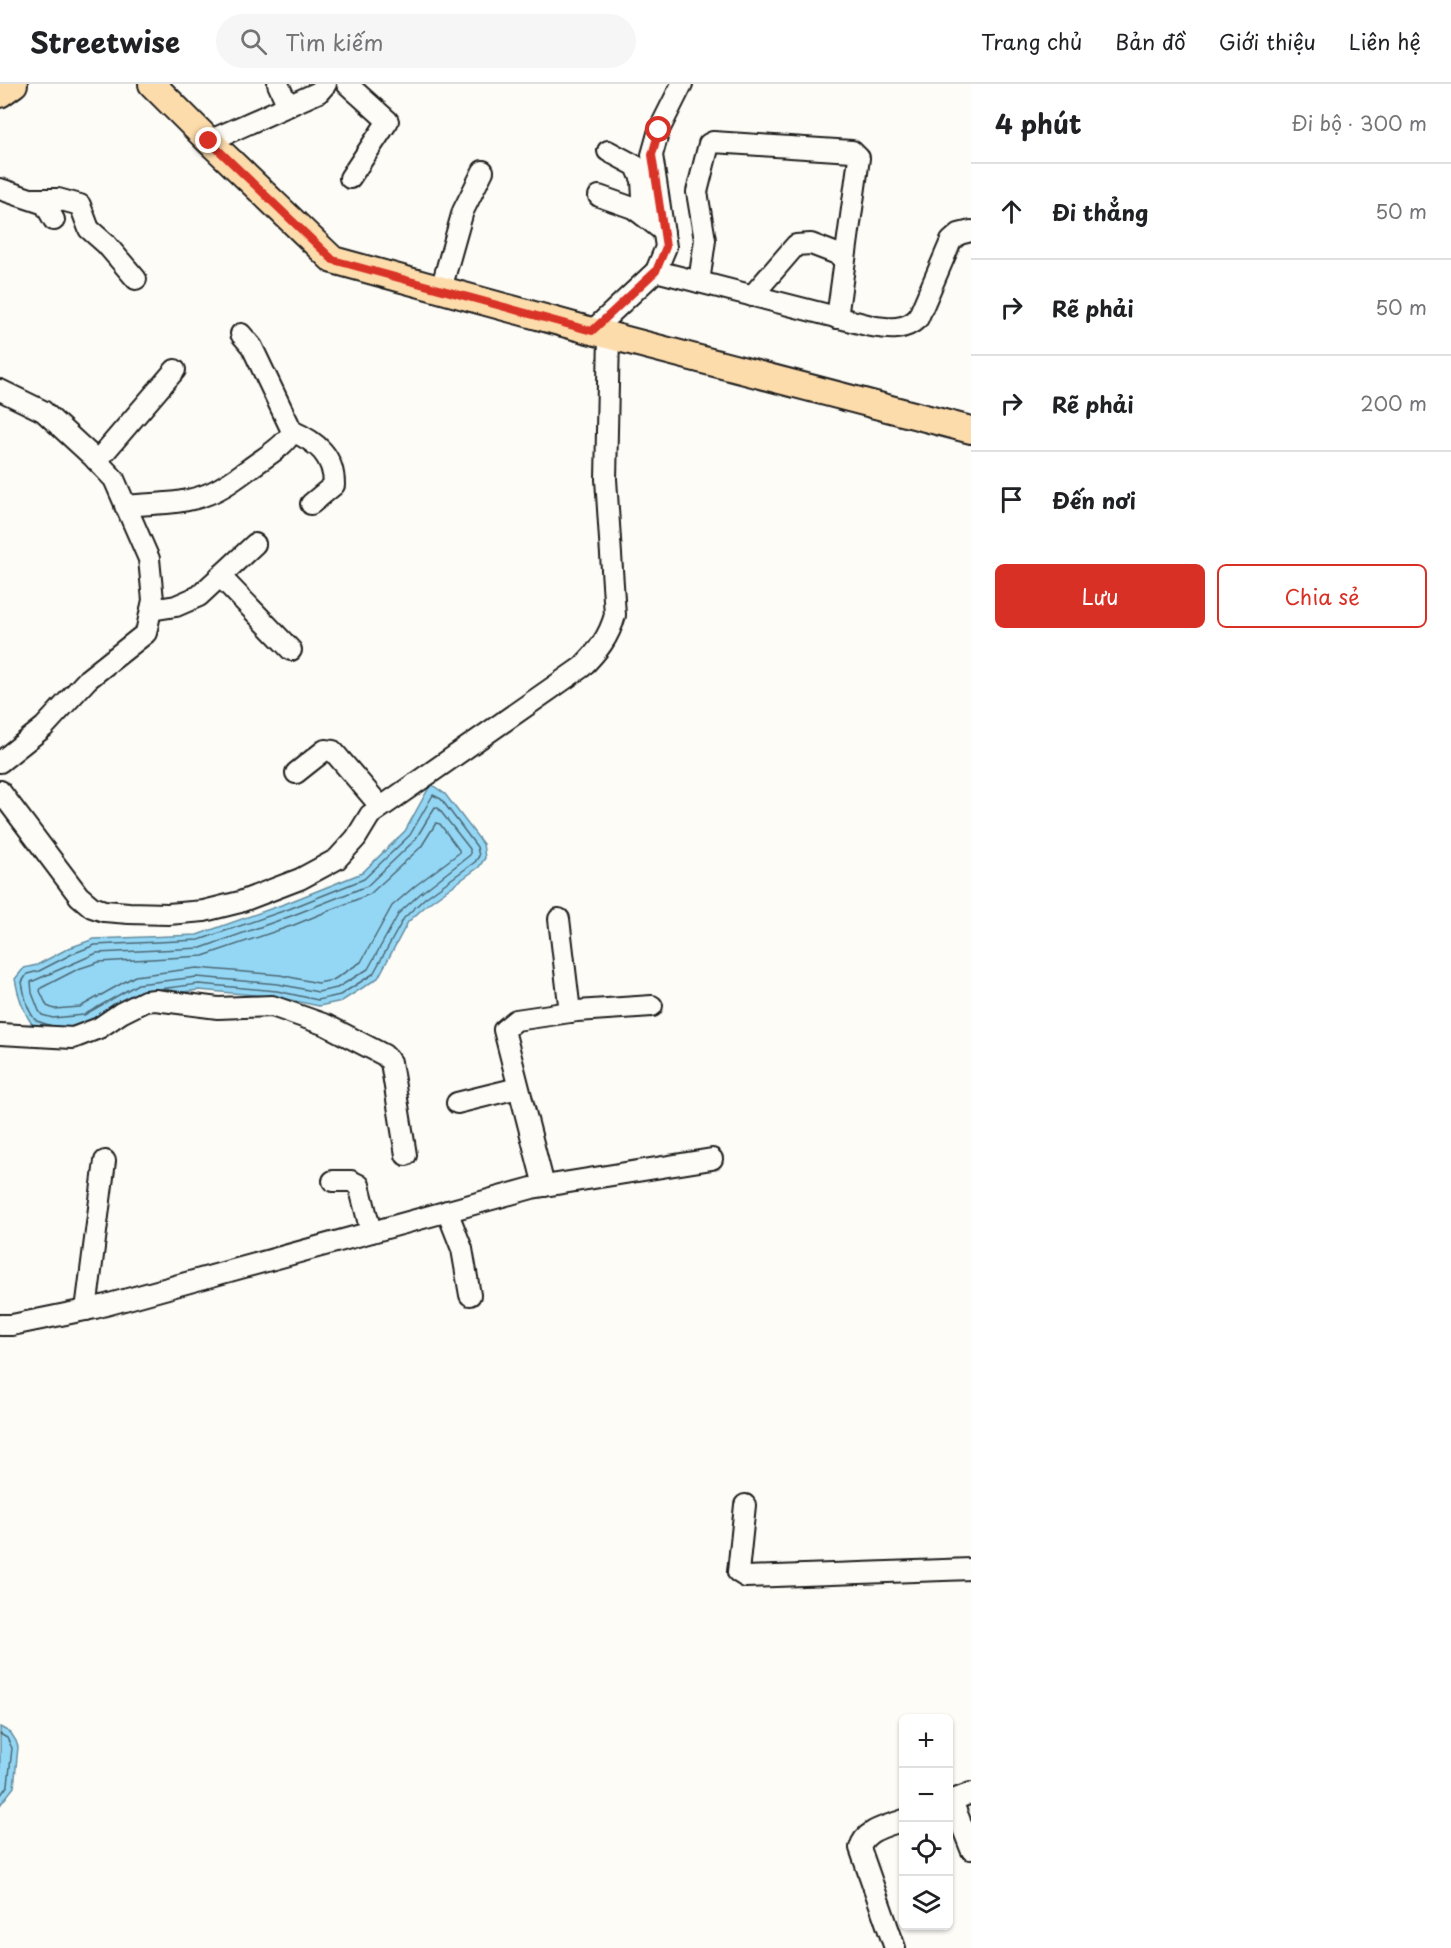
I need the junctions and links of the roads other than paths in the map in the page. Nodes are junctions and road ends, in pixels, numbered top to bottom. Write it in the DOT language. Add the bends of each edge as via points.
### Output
graph roads {
  1 [pos="14,84"];
  2 [pos="152,84"];
  3 [pos="278,84"];
  4 [pos="327,84"];
  5 [pos="347,84"];
  6 [pos="681,84"];
  7 [pos="0,94"];
  8 [pos="288,106"];
  9 [pos="209,141"];
  10 [pos="608,151"];
  11 [pos="483,171"];
  12 [pos="350,178"];
  13 [pos="0,189"];
  14 [pos="599,196"];
  15 [pos="34,199"];
  16 [pos="644,216"];
  17 [pos="54,220"];
  18 [pos="971,231"];
  19 [pos="664,232"];
  20 [pos="845,257"];
  21 [pos="656,271"];
  22 [pos="136,279"];
  23 [pos="699,282"];
  24 [pos="441,289"];
  25 [pos="752,296"];
  26 [pos="837,318"];
  27 [pos="601,333"];
  28 [pos="241,334"];
  29 [pos="175,370"];
  30 [pos="0,390"];
  31 [pos="971,430"];
  32 [pos="292,431"];
  33 [pos="97,461"];
  34 [pos="311,504"];
  35 [pos="125,506"];
  36 [pos="255,544"];
  37 [pos="220,576"];
  38 [pos="151,610"];
  39 [pos="291,650"];
  40 [pos="0,762"];
  41 [pos="296,773"];
  42 [pos="0,791"];
  43 [pos="381,807"];
  44 [pos="559,919"];
  45 [pos="652,1006"];
  46 [pos="570,1012"];
  47 [pos="0,1034"];
  48 [pos="518,1088"];
  49 [pos="458,1103"];
  50 [pos="406,1155"];
  51 [pos="712,1159"];
  52 [pos="105,1161"];
  53 [pos="333,1181"];
  54 [pos="544,1186"];
  55 [pos="447,1211"];
  56 [pos="371,1232"];
  57 [pos="470,1295"];
  58 [pos="86,1310"];
  59 [pos="0,1325"];
  60 [pos="745,1506"];
  61 [pos="971,1569"];
  62 [pos="971,1793"];
  63 [pos="953,1800"];
  64 [pos="953,1808"];
  65 [pos="899,1822"];
  66 [pos="971,1849"];
  67 [pos="895,1948"];
  1 -- 7 [label="main road"];
  2 -- 9 [label="main road"];
  3 -- 8 [label="street"];
  4 -- 8 [label="street" via="319,92"];
  5 -- 12 [label="street" via="388,122"];
  6 -- 19 [label="street" via="652,155"];
  8 -- 9 [label="street"];
  9 -- 24 [label="main road" via="333,260"];
  10 -- 16 [label="street" via="636,166 642,180"];
  11 -- 24 [label="street" via="463,211"];
  13 -- 15 [label="street"];
  14 -- 16 [label="street" via="633,207"];
  15 -- 17 [label="street" via="45,204"];
  15 -- 22 [label="street" via="58,199 80,205 89,229"];
  16 -- 19 [label="street"];
  18 -- 26 [label="street" via="951,241 925,304 911,325 888,328"];
  19 -- 21 [label="street" via="666,247"];
  20 -- 23 [label="street" via="859,158 852,151 713,142 709,144 697,192 705,240"];
  20 -- 25 [label="street" via="811,244 796,245"];
  20 -- 26 [label="street"];
  21 -- 23 [label="street"];
  21 -- 27 [label="street"];
  23 -- 25 [label="street"];
  24 -- 27 [label="main road"];
  25 -- 26 [label="street"];
  27 -- 31 [label="main road"];
  27 -- 43 [label="street" via="615,615 612,628 582,667"];
  28 -- 32 [label="street" via="252,347"];
  29 -- 33 [label="street"];
  30 -- 33 [label="street" via="43,411"];
  32 -- 34 [label="street" via="309,438 322,450 334,474 334,485"];
  32 -- 35 [label="street" via="269,454 208,494 181,501"];
  33 -- 35 [label="street" via="114,479"];
  35 -- 38 [label="street" via="149,559"];
  36 -- 37 [label="street"];
  37 -- 38 [label="street" via="199,596 176,606"];
  37 -- 39 [label="street"];
  38 -- 40 [label="street" via="146,633 88,679 44,727"];
  41 -- 43 [label="street" via="325,750 333,751"];
  42 -- 43 [label="street" via="79,896 104,912 168,914 240,902 300,879 337,859 370,815"];
  44 -- 46 [label="street"];
  45 -- 46 [label="street"];
  46 -- 48 [label="street" via="516,1020 504,1030"];
  47 -- 50 [label="street" via="73,1038 99,1028 138,1004 155,1000 218,1008 272,1006 326,1025 384,1054 391,1062"];
  48 -- 49 [label="street"];
  48 -- 54 [label="street"];
  51 -- 54 [label="street"];
  52 -- 58 [label="street"];
  53 -- 56 [label="street" via="359,1185"];
  54 -- 55 [label="street"];
  55 -- 56 [label="street"];
  55 -- 57 [label="street" via="462,1249"];
  56 -- 58 [label="street"];
  58 -- 59 [label="street"];
  60 -- 61 [label="street" via="738,1572 746,1577"];
  62 -- 63 [label="street"];
  64 -- 66 [label="street"];
  65 -- 67 [label="street" via="869,1833 860,1848"];
}
